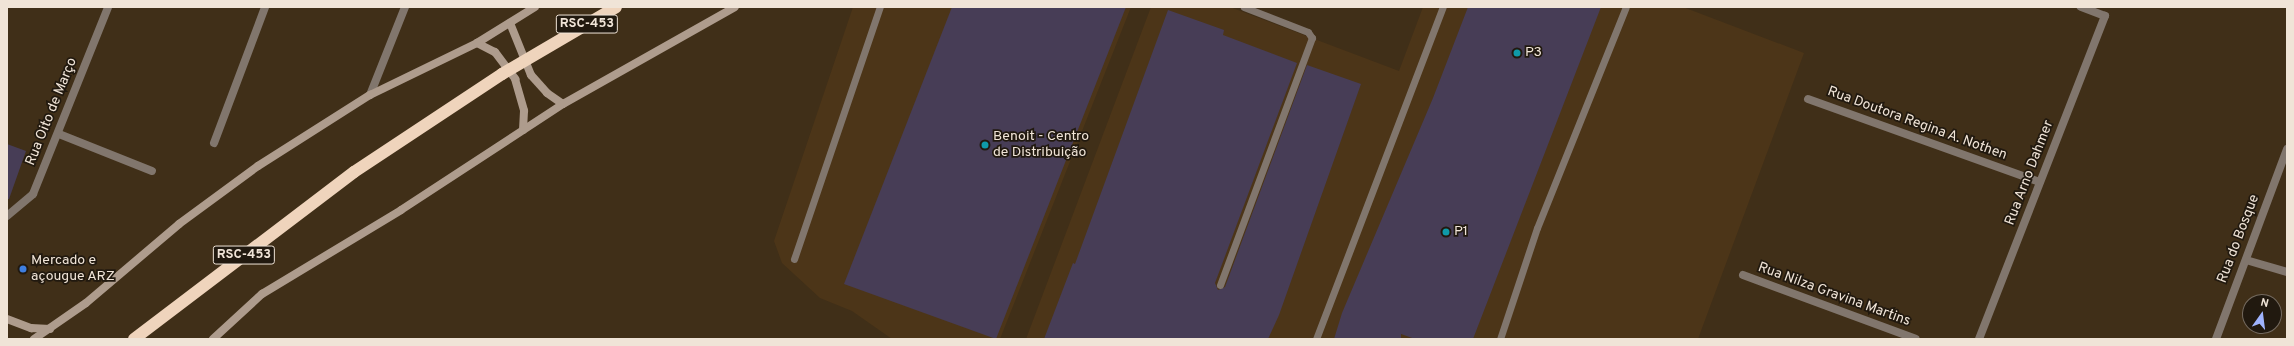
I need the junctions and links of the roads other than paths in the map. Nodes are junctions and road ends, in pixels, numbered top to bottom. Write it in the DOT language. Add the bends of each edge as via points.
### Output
graph roads {
  1 [pos="108,7"];
  2 [pos="265,7"];
  3 [pos="405,7"];
  4 [pos="535,7"];
  5 [pos="616,7"];
  6 [pos="735,7"];
  7 [pos="880,7"];
  8 [pos="1244,7"];
  9 [pos="1443,7"];
  10 [pos="1626,7"];
  11 [pos="2081,7"];
  12 [pos="510,23"];
  13 [pos="477,43"];
  14 [pos="370,95"];
  15 [pos="1808,99"];
  16 [pos="563,104"];
  17 [pos="523,130"];
  18 [pos="59,134"];
  19 [pos="214,143"];
  20 [pos="2287,149"];
  21 [pos="152,171"];
  22 [pos="2040,182"];
  23 [pos="7,216"];
  24 [pos="794,258"];
  25 [pos="2246,260"];
  26 [pos="2287,272"];
  27 [pos="1743,275"];
  28 [pos="1220,285"];
  29 [pos="7,319"];
  30 [pos="51,329"];
  31 [pos="34,339"];
  32 [pos="134,339"];
  33 [pos="213,339"];
  34 [pos="1316,339"];
  35 [pos="1500,339"];
  36 [pos="1916,339"];
  37 [pos="1979,339"];
  38 [pos="2216,339"];
  1 -- 18 [label="street, Rua Oito de Março"];
  2 -- 19 [label="street"];
  3 -- 14 [label="street"];
  4 -- 12 [label="main road"];
  5 -- 32 [label="highway, RSC-453" via="502,74 354,172"];
  6 -- 16 [label="main road"];
  7 -- 24 [label="lane"];
  8 -- 28 [label="lane" via="1308,32 1312,38"];
  9 -- 34 [label="lane"];
  10 -- 35 [label="lane" via="1537,228"];
  11 -- 22 [label="street, Rua Arno Dahmer" via="2105,16"];
  12 -- 13 [label="main road"];
  12 -- 16 [label="main road" via="531,75 547,93"];
  13 -- 14 [label="main road"];
  13 -- 17 [label="main road" via="495,52 515,78 524,111"];
  14 -- 30 [label="main road" via="258,166 179,224 86,303"];
  15 -- 22 [label="street, Rua Doutora Regina A. Nothen"];
  16 -- 17 [label="main road"];
  17 -- 33 [label="main road" via="401,210 262,294"];
  18 -- 21 [label="street"];
  18 -- 23 [label="street, Rua Oito de Março" via="33,194"];
  20 -- 25 [label="street, Rua do Bosque"];
  22 -- 37 [label="street, Rua Arno Dahmer"];
  25 -- 26 [label="street"];
  25 -- 38 [label="street, Rua do Bosque"];
  27 -- 36 [label="street, Rua Nilza Gravina Martins"];
  29 -- 30 [label="main road" via="31,328"];
  30 -- 31 [label="main road"];
}
